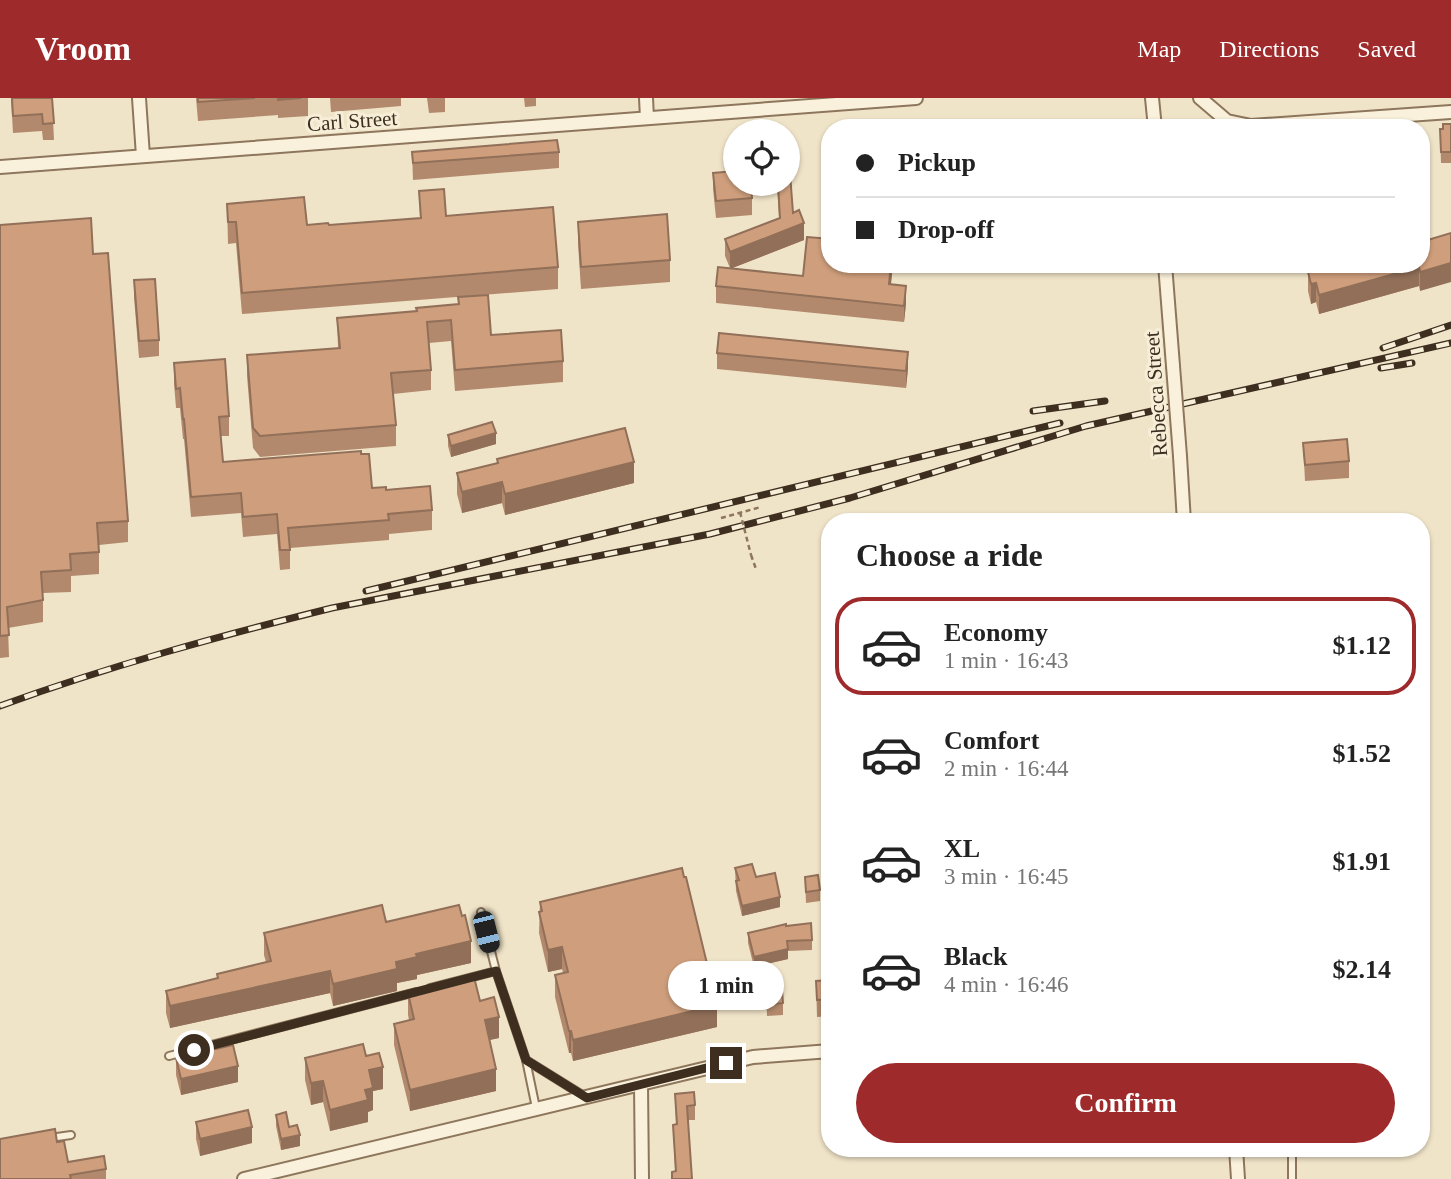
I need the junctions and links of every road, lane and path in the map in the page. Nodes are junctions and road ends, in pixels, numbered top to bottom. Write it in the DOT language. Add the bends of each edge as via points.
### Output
graph roads {
  1 [pos="139,98"];
  2 [pos="646,98"];
  3 [pos="916,98"];
  4 [pos="1152,98"];
  5 [pos="1200,98"];
  6 [pos="1451,112"];
  7 [pos="648,118"];
  8 [pos="1154,119"];
  9 [pos="1225,119"];
  10 [pos="1351,119"];
  11 [pos="143,156"];
  12 [pos="0,167"];
  13 [pos="1166,273"];
  14 [pos="761,507"];
  15 [pos="740,512"];
  16 [pos="1183,513"];
  17 [pos="722,518"];
  18 [pos="757,569"];
  19 [pos="481,912"];
  20 [pos="496,971"];
  21 [pos="821,1052"];
  22 [pos="169,1056"];
  23 [pos="526,1060"];
  24 [pos="641,1085"];
  25 [pos="587,1098"];
  26 [pos="536,1110"];
  27 [pos="71,1135"];
  28 [pos="47,1139"];
  29 [pos="1237,1157"];
  30 [pos="1292,1157"];
  31 [pos="244,1179"];
  32 [pos="642,1179"];
  33 [pos="1238,1179"];
  34 [pos="1292,1179"];
  1 -- 11 [label="street"];
  2 -- 7 [label="street"];
  3 -- 7 [label="street, Carl Street"];
  4 -- 8 [label="street"];
  5 -- 9 [label="street"];
  6 -- 10 [label="street"];
  7 -- 11 [label="street, Carl Street"];
  11 -- 12 [label="street, Carl Street"];
  13 -- 16 [label="street, Rebecca Street, bridge"];
  14 -- 15 [label="path"];
  15 -- 17 [label="path"];
  15 -- 18 [label="path, bridge"];
  19 -- 20 [label="lane"];
  20 -- 22 [label="lane"];
  20 -- 23 [label="lane"];
  21 -- 24 [label="street" via="753,1058"];
  23 -- 25 [label="lane"];
  23 -- 26 [label="lane"];
  24 -- 25 [label="street"];
  24 -- 32 [label="street"];
  25 -- 26 [label="street"];
  26 -- 31 [label="street"];
  27 -- 28 [label="lane"];
  29 -- 33 [label="street"];
  30 -- 34 [label="lane"];
}
